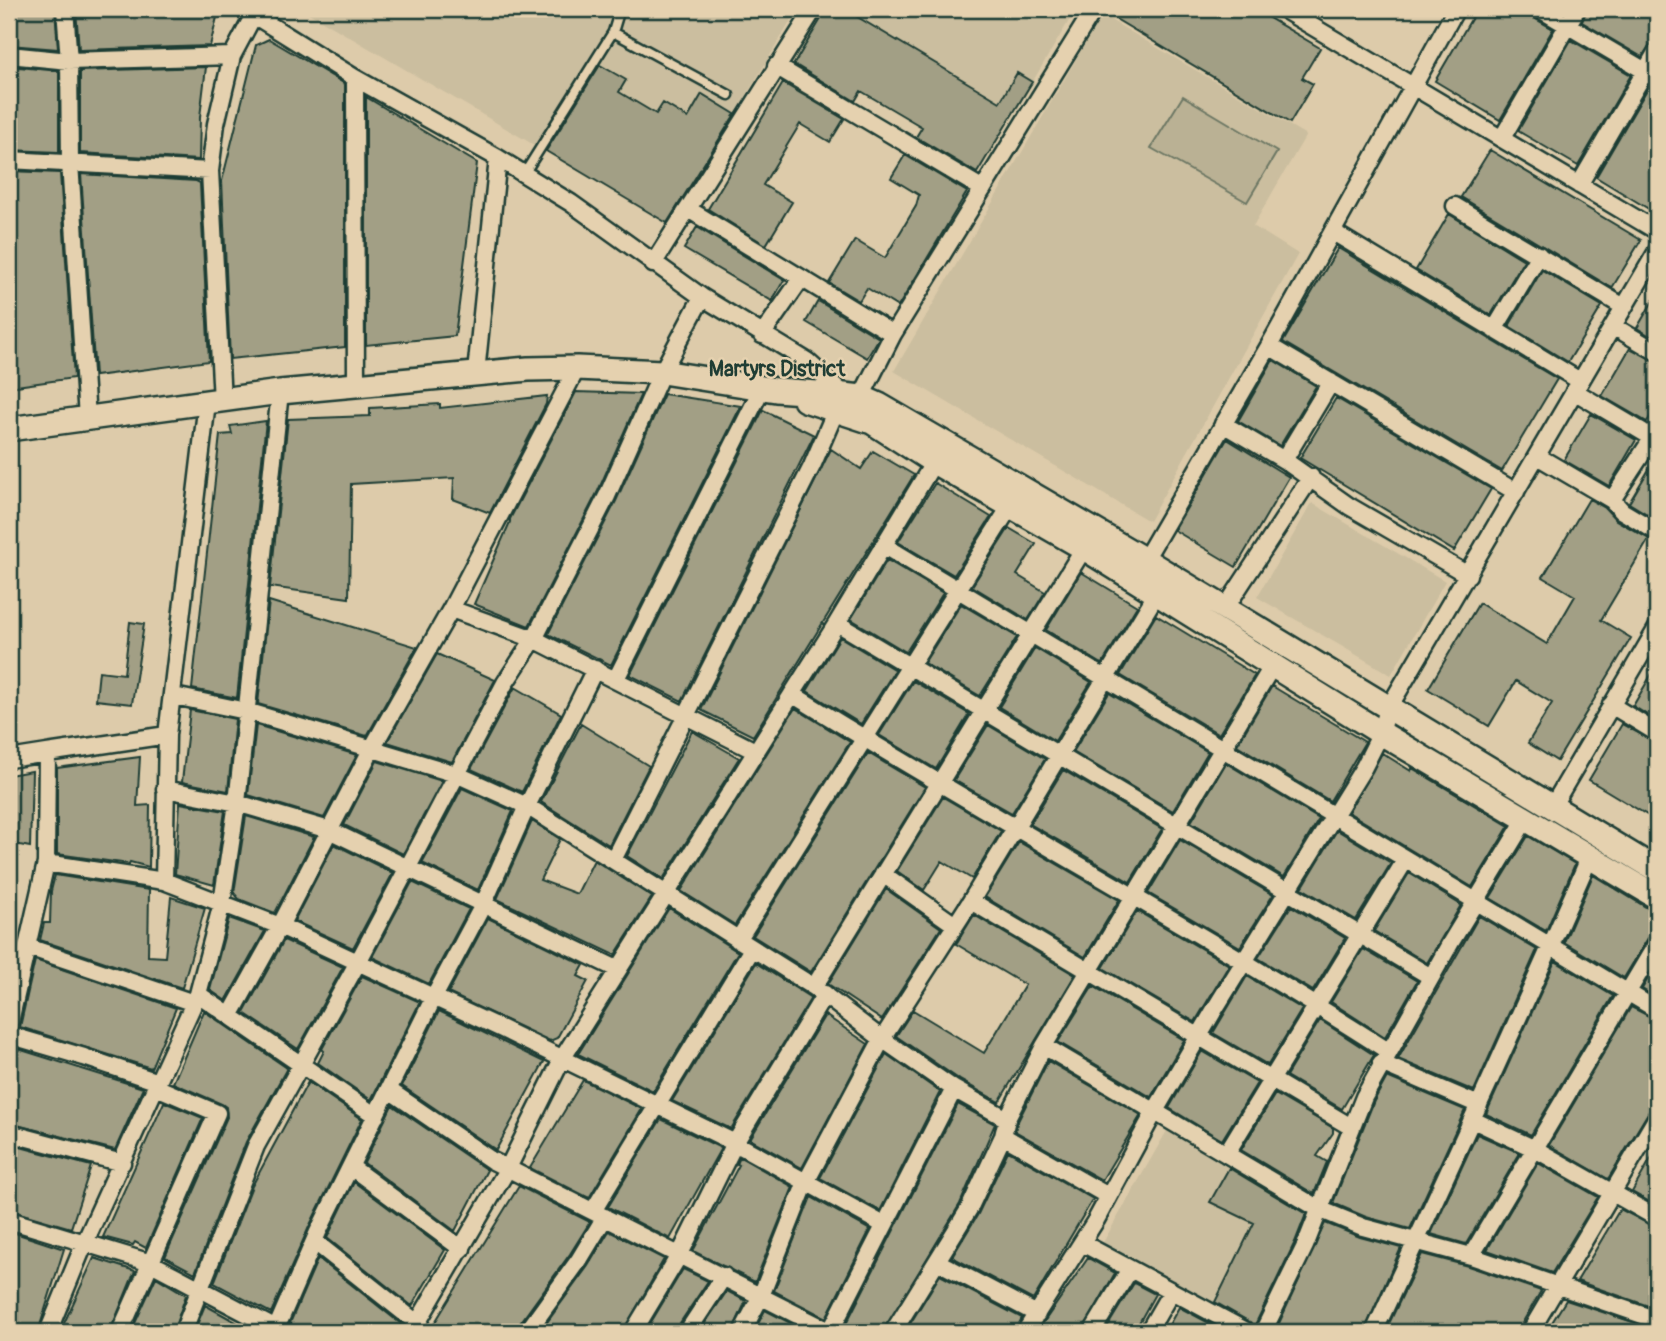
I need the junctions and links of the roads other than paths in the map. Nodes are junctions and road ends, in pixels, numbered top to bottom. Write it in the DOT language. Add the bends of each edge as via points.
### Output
graph roads {
  1 [pos="65,9"];
  2 [pos="620,9"];
  3 [pos="814,9"];
  4 [pos="1094,9"];
  5 [pos="1283,9"];
  6 [pos="1456,9"];
  7 [pos="1540,9"];
  8 [pos="1577,9"];
  9 [pos="251,11"];
  10 [pos="1310,16"];
  11 [pos="1568,25"];
  12 [pos="612,32"];
  13 [pos="1657,51"];
  14 [pos="9,55"];
  15 [pos="232,56"];
  16 [pos="69,61"];
  17 [pos="776,66"];
  18 [pos="1651,74"];
  19 [pos="355,78"];
  20 [pos="1412,85"];
  21 [pos="729,95"];
  22 [pos="1502,138"];
  23 [pos="498,158"];
  24 [pos="9,160"];
  25 [pos="70,163"];
  26 [pos="210,171"];
  27 [pos="524,174"];
  28 [pos="1579,185"];
  29 [pos="984,189"];
  30 [pos="1455,206"];
  31 [pos="688,209"];
  32 [pos="1657,231"];
  33 [pos="1333,232"];
  34 [pos="1657,251"];
  35 [pos="1538,255"];
  36 [pos="653,264"];
  37 [pos="801,279"];
  38 [pos="702,297"];
  39 [pos="1625,307"];
  40 [pos="1613,326"];
  41 [pos="1494,330"];
  42 [pos="893,334"];
  43 [pos="762,335"];
  44 [pos="1269,346"];
  45 [pos="1657,352"];
  46 [pos="576,368"];
  47 [pos="662,372"];
  48 [pos="476,373"];
  49 [pos="1331,382"];
  50 [pos="356,386"];
  51 [pos="1577,386"];
  52 [pos="769,389"];
  53 [pos="280,392"];
  54 [pos="847,401"];
  55 [pos="214,402"];
  56 [pos="87,418"];
  57 [pos="1223,424"];
  58 [pos="9,429"];
  59 [pos="1655,434"];
  60 [pos="1536,456"];
  61 [pos="1284,460"];
  62 [pos="934,462"];
  63 [pos="1311,477"];
  64 [pos="1516,492"];
  65 [pos="1612,500"];
  66 [pos="1011,505"];
  67 [pos="1657,532"];
  68 [pos="885,546"];
  69 [pos="1084,548"];
  70 [pos="1139,570"];
  71 [pos="1468,575"];
  72 [pos="957,591"];
  73 [pos="1157,593"];
  74 [pos="451,609"];
  75 [pos="1224,610"];
  76 [pos="837,623"];
  77 [pos="1657,628"];
  78 [pos="1031,635"];
  79 [pos="534,639"];
  80 [pos="1273,665"];
  81 [pos="910,667"];
  82 [pos="595,669"];
  83 [pos="615,678"];
  84 [pos="1104,680"];
  85 [pos="792,694"];
  86 [pos="174,696"];
  87 [pos="1611,705"];
  88 [pos="1388,709"];
  89 [pos="985,710"];
  90 [pos="246,711"];
  91 [pos="688,715"];
  92 [pos="1381,733"];
  93 [pos="1657,733"];
  94 [pos="167,736"];
  95 [pos="865,740"];
  96 [pos="371,750"];
  97 [pos="1223,750"];
  98 [pos="755,751"];
  99 [pos="47,753"];
  100 [pos="1060,755"];
  101 [pos="9,759"];
  102 [pos="456,774"];
  103 [pos="940,784"];
  104 [pos="165,789"];
  105 [pos="237,803"];
  106 [pos="527,806"];
  107 [pos="1552,807"];
  108 [pos="1334,815"];
  109 [pos="1527,817"];
  110 [pos="1178,825"];
  111 [pos="1015,828"];
  112 [pos="329,830"];
  113 [pos="1590,856"];
  114 [pos="1406,859"];
  115 [pos="613,860"];
  116 [pos="46,863"];
  117 [pos="408,868"];
  118 [pos="1657,870"];
  119 [pos="883,874"];
  120 [pos="164,881"];
  121 [pos="1288,890"];
  122 [pos="665,894"];
  123 [pos="1657,897"];
  124 [pos="1133,898"];
  125 [pos="971,901"];
  126 [pos="1476,902"];
  127 [pos="222,903"];
  128 [pos="483,905"];
  129 [pos="955,925"];
  130 [pos="281,926"];
  131 [pos="1361,934"];
  132 [pos="738,940"];
  133 [pos="1657,943"];
  134 [pos="28,947"];
  135 [pos="1550,948"];
  136 [pos="752,949"];
  137 [pos="358,962"];
  138 [pos="1243,962"];
  139 [pos="617,969"];
  140 [pos="1090,971"];
  141 [pos="1431,977"];
  142 [pos="819,990"];
  143 [pos="1627,993"];
  144 [pos="434,997"];
  145 [pos="196,999"];
  146 [pos="1317,1005"];
  147 [pos="1657,1010"];
  148 [pos="230,1016"];
  149 [pos="9,1026"];
  150 [pos="9,1035"];
  151 [pos="1200,1035"];
  152 [pos="882,1039"];
  153 [pos="1044,1046"];
  154 [pos="1385,1057"];
  155 [pos="562,1059"];
  156 [pos="302,1066"];
  157 [pos="1272,1079"];
  158 [pos="157,1085"];
  159 [pos="954,1089"];
  160 [pos="389,1090"];
  161 [pos="657,1105"];
  162 [pos="1155,1111"];
  163 [pos="1476,1113"];
  164 [pos="376,1116"];
  165 [pos="1657,1117"];
  166 [pos="1007,1119"];
  167 [pos="1351,1127"];
  168 [pos="9,1133"];
  169 [pos="1003,1136"];
  170 [pos="735,1143"];
  171 [pos="1535,1149"];
  172 [pos="1226,1154"];
  173 [pos="122,1164"];
  174 [pos="351,1167"];
  175 [pos="508,1168"];
  176 [pos="806,1182"];
  177 [pos="1614,1192"];
  178 [pos="1108,1196"];
  179 [pos="1319,1209"];
  180 [pos="599,1214"];
  181 [pos="1657,1218"];
  182 [pos="9,1220"];
  183 [pos="884,1224"];
  184 [pos="1415,1241"];
  185 [pos="85,1242"];
  186 [pos="315,1242"];
  187 [pos="1082,1243"];
  188 [pos="462,1249"];
  189 [pos="680,1254"];
  190 [pos="1471,1256"];
  191 [pos="938,1262"];
  192 [pos="151,1264"];
  193 [pos="1130,1269"];
  194 [pos="724,1276"];
  195 [pos="1558,1285"];
  196 [pos="201,1288"];
  197 [pos="1171,1292"];
  198 [pos="761,1296"];
  199 [pos="1037,1314"];
  200 [pos="1657,1321"];
  201 [pos="1219,1326"];
  202 [pos="269,1328"];
  203 [pos="414,1328"];
  204 [pos="48,1332"];
  205 [pos="120,1332"];
  206 [pos="183,1332"];
  207 [pos="527,1332"];
  208 [pos="633,1332"];
  209 [pos="687,1332"];
  210 [pos="742,1332"];
  211 [pos="831,1332"];
  212 [pos="893,1332"];
  213 [pos="1026,1332"];
  214 [pos="1092,1332"];
  215 [pos="1148,1332"];
  216 [pos="1248,1332"];
  217 [pos="1263,1332"];
  218 [pos="1374,1332"];
  219 [pos="1531,1332"];
  1 -- 16 [label="street"];
  2 -- 12 [label="lane"];
  3 -- 17 [label="street"];
  4 -- 29 [label="street"];
  5 -- 10 [label="street"];
  6 -- 20 [label="street"];
  7 -- 11 [label="street"];
  8 -- 11 [label="street"];
  9 -- 15 [label="street"];
  9 -- 19 [label="street"];
  10 -- 20 [label="street"];
  11 -- 18 [label="street"];
  11 -- 22 [label="street"];
  12 -- 21 [label="lane"];
  12 -- 27 [label="lane"];
  13 -- 18 [label="street"];
  14 -- 16 [label="street"];
  15 -- 16 [label="street"];
  15 -- 26 [label="street"];
  16 -- 25 [label="street"];
  17 -- 29 [label="street"];
  17 -- 31 [label="street"];
  18 -- 28 [label="street"];
  19 -- 23 [label="street"];
  19 -- 50 [label="street"];
  20 -- 22 [label="street"];
  20 -- 33 [label="street"];
  22 -- 28 [label="street"];
  23 -- 27 [label="street"];
  23 -- 48 [label="street"];
  24 -- 25 [label="street"];
  25 -- 26 [label="street"];
  25 -- 56 [label="street"];
  26 -- 55 [label="street"];
  27 -- 36 [label="street" via="571,202"];
  28 -- 32 [label="street"];
  29 -- 42 [label="street"];
  30 -- 35 [label="street"];
  31 -- 36 [label="street"];
  31 -- 37 [label="street"];
  33 -- 41 [label="street"];
  33 -- 44 [label="street"];
  34 -- 39 [label="street"];
  35 -- 39 [label="street"];
  35 -- 41 [label="street"];
  36 -- 38 [label="street"];
  37 -- 42 [label="street"];
  37 -- 43 [label="street"];
  38 -- 43 [label="street"];
  38 -- 47 [label="street"];
  39 -- 40 [label="street"];
  40 -- 45 [label="street"];
  40 -- 51 [label="street"];
  41 -- 51 [label="street"];
  42 -- 54 [label="street"];
  43 -- 54 [label="street" via="807,360"];
  44 -- 49 [label="street"];
  44 -- 57 [label="street"];
  46 -- 47 [label="street"];
  46 -- 48 [label="street"];
  46 -- 74 [label="street"];
  47 -- 52 [label="street"];
  47 -- 79 [label="street" via="607,496"];
  48 -- 50 [label="street"];
  49 -- 61 [label="street"];
  49 -- 64 [label="street"];
  50 -- 53 [label="street"];
  51 -- 59 [label="street"];
  51 -- 60 [label="street"];
  52 -- 54 [label="street"];
  52 -- 83 [label="street"];
  53 -- 55 [label="street"];
  53 -- 90 [label="street"];
  54 -- 62 [label="street"];
  54 -- 70 [label="street" via="879,405"];
  54 -- 91 [label="street"];
  55 -- 56 [label="street"];
  55 -- 86 [label="street"];
  56 -- 58 [label="street"];
  57 -- 61 [label="street"];
  57 -- 70 [label="street"];
  59 -- 65 [label="street"];
  60 -- 64 [label="street"];
  60 -- 65 [label="street"];
  61 -- 63 [label="street"];
  62 -- 66 [label="street"];
  62 -- 68 [label="street"];
  63 -- 71 [label="street" via="1349,506"];
  63 -- 75 [label="street"];
  64 -- 71 [label="street"];
  65 -- 67 [label="street"];
  66 -- 69 [label="street"];
  66 -- 72 [label="street"];
  68 -- 72 [label="street"];
  68 -- 76 [label="street"];
  69 -- 70 [label="street"];
  69 -- 78 [label="street"];
  70 -- 73 [label="street"];
  70 -- 75 [label="street"];
  71 -- 88 [label="street"];
  72 -- 78 [label="street"];
  72 -- 81 [label="street"];
  73 -- 80 [label="street"];
  73 -- 84 [label="street"];
  74 -- 79 [label="street"];
  74 -- 96 [label="street"];
  75 -- 88 [label="street"];
  76 -- 81 [label="street"];
  76 -- 85 [label="street"];
  77 -- 87 [label="street"];
  78 -- 84 [label="street"];
  78 -- 89 [label="street"];
  79 -- 82 [label="street"];
  79 -- 102 [label="street" via="505,682"];
  80 -- 92 [label="street"];
  80 -- 97 [label="street"];
  81 -- 89 [label="street"];
  81 -- 95 [label="street"];
  82 -- 83 [label="street"];
  82 -- 106 [label="street"];
  83 -- 91 [label="street"];
  84 -- 97 [label="street"];
  84 -- 100 [label="street"];
  85 -- 95 [label="street"];
  85 -- 98 [label="street"];
  86 -- 90 [label="street"];
  86 -- 94 [label="street"];
  87 -- 93 [label="street"];
  87 -- 107 [label="street"];
  88 -- 92 [label="street"];
  88 -- 107 [label="street"];
  89 -- 100 [label="street"];
  89 -- 103 [label="street"];
  90 -- 96 [label="street"];
  90 -- 105 [label="street"];
  91 -- 98 [label="street"];
  91 -- 115 [label="street"];
  92 -- 108 [label="street"];
  92 -- 109 [label="street"];
  94 -- 99 [label="street"];
  94 -- 104 [label="street"];
  95 -- 103 [label="street"];
  95 -- 132 [label="street"];
  96 -- 102 [label="street"];
  96 -- 112 [label="street"];
  97 -- 108 [label="street"];
  97 -- 110 [label="street"];
  98 -- 122 [label="street"];
  99 -- 101 [label="street"];
  99 -- 116 [label="street"];
  100 -- 110 [label="street"];
  100 -- 111 [label="street"];
  102 -- 106 [label="street"];
  102 -- 117 [label="street"];
  103 -- 111 [label="street"];
  103 -- 119 [label="street"];
  104 -- 105 [label="street"];
  104 -- 120 [label="street"];
  105 -- 112 [label="street"];
  105 -- 127 [label="street"];
  106 -- 115 [label="street"];
  106 -- 128 [label="street"];
  107 -- 118 [label="street"];
  108 -- 114 [label="street"];
  108 -- 121 [label="street"];
  109 -- 113 [label="street"];
  109 -- 126 [label="street"];
  110 -- 121 [label="street"];
  110 -- 124 [label="street"];
  111 -- 124 [label="street"];
  111 -- 125 [label="street"];
  112 -- 117 [label="street"];
  112 -- 130 [label="street"];
  113 -- 123 [label="street"];
  113 -- 135 [label="street"];
  114 -- 126 [label="street"];
  114 -- 131 [label="street"];
  115 -- 122 [label="street"];
  116 -- 120 [label="street"];
  116 -- 134 [label="street"];
  117 -- 128 [label="street"];
  117 -- 137 [label="street"];
  119 -- 129 [label="street"];
  119 -- 142 [label="street"];
  120 -- 127 [label="street"];
  121 -- 131 [label="street"];
  121 -- 138 [label="street"];
  122 -- 132 [label="street"];
  122 -- 139 [label="street"];
  124 -- 138 [label="street"];
  124 -- 140 [label="street"];
  125 -- 129 [label="street"];
  125 -- 140 [label="street"];
  126 -- 135 [label="street"];
  126 -- 141 [label="street"];
  127 -- 130 [label="street"];
  127 -- 145 [label="street"];
  128 -- 139 [label="street"];
  128 -- 144 [label="street"];
  129 -- 152 [label="street"];
  130 -- 137 [label="street"];
  130 -- 148 [label="street"];
  131 -- 141 [label="street"];
  131 -- 146 [label="street"];
  132 -- 136 [label="street"];
  133 -- 143 [label="street"];
  134 -- 145 [label="street"];
  134 -- 149 [label="street"];
  135 -- 143 [label="street"];
  135 -- 163 [label="street"];
  136 -- 142 [label="street"];
  136 -- 161 [label="street"];
  137 -- 144 [label="street"];
  137 -- 156 [label="street"];
  138 -- 146 [label="street"];
  138 -- 151 [label="street"];
  139 -- 155 [label="street"];
  140 -- 151 [label="street"];
  140 -- 153 [label="street"];
  141 -- 154 [label="street"];
  142 -- 152 [label="street"];
  142 -- 170 [label="street"];
  143 -- 147 [label="street"];
  143 -- 171 [label="street"];
  144 -- 155 [label="street"];
  144 -- 160 [label="street"];
  145 -- 148 [label="street"];
  145 -- 158 [label="street"];
  146 -- 154 [label="street"];
  146 -- 157 [label="street"];
  148 -- 156 [label="street"];
  150 -- 158 [label="street"];
  151 -- 157 [label="street"];
  151 -- 162 [label="street"];
  152 -- 159 [label="street"];
  152 -- 176 [label="street"];
  153 -- 162 [label="street"];
  153 -- 166 [label="street"];
  154 -- 163 [label="street"];
  154 -- 167 [label="street"];
  155 -- 161 [label="street"];
  155 -- 175 [label="street"];
  156 -- 164 [label="street"];
  156 -- 196 [label="street" via="256,1146"];
  157 -- 167 [label="street"];
  157 -- 172 [label="street"];
  158 -- 173 [label="street"];
  158 -- 192 [label="street" via="217,1113"];
  159 -- 166 [label="street"];
  159 -- 183 [label="street"];
  160 -- 164 [label="street"];
  160 -- 175 [label="street"];
  161 -- 170 [label="street"];
  161 -- 180 [label="street"];
  162 -- 172 [label="street"];
  162 -- 178 [label="street"];
  163 -- 171 [label="street"];
  163 -- 184 [label="street"];
  164 -- 174 [label="street"];
  165 -- 177 [label="street"];
  166 -- 169 [label="street"];
  167 -- 179 [label="street"];
  168 -- 173 [label="street"];
  169 -- 178 [label="street"];
  169 -- 191 [label="street"];
  170 -- 176 [label="street"];
  170 -- 189 [label="street"];
  171 -- 177 [label="street"];
  171 -- 190 [label="street"];
  172 -- 179 [label="street"];
  173 -- 185 [label="street"];
  174 -- 186 [label="street"];
  174 -- 188 [label="street"];
  175 -- 180 [label="street"];
  175 -- 188 [label="street"];
  176 -- 183 [label="street"];
  176 -- 198 [label="street"];
  177 -- 181 [label="street"];
  177 -- 195 [label="street"];
  178 -- 187 [label="street"];
  179 -- 184 [label="street"];
  179 -- 217 [label="street"];
  180 -- 189 [label="street"];
  180 -- 207 [label="street" via="579,1260"];
  182 -- 185 [label="street"];
  183 -- 211 [label="street"];
  184 -- 190 [label="street"];
  184 -- 218 [label="street"];
  185 -- 192 [label="street"];
  185 -- 204 [label="street"];
  186 -- 202 [label="street"];
  186 -- 203 [label="street"];
  187 -- 193 [label="street"];
  187 -- 199 [label="street"];
  188 -- 203 [label="street"];
  189 -- 194 [label="street"];
  189 -- 208 [label="street"];
  190 -- 195 [label="street"];
  191 -- 199 [label="street"];
  191 -- 212 [label="street"];
  192 -- 196 [label="street"];
  192 -- 205 [label="street"];
  193 -- 197 [label="street"];
  193 -- 214 [label="street"];
  194 -- 198 [label="street"];
  194 -- 209 [label="street"];
  195 -- 200 [label="street"];
  195 -- 219 [label="street"];
  196 -- 202 [label="street"];
  196 -- 206 [label="street"];
  197 -- 201 [label="street"];
  197 -- 215 [label="street"];
  198 -- 210 [label="street"];
  198 -- 211 [label="street"];
  199 -- 213 [label="street"];
  201 -- 216 [label="street"];
}
